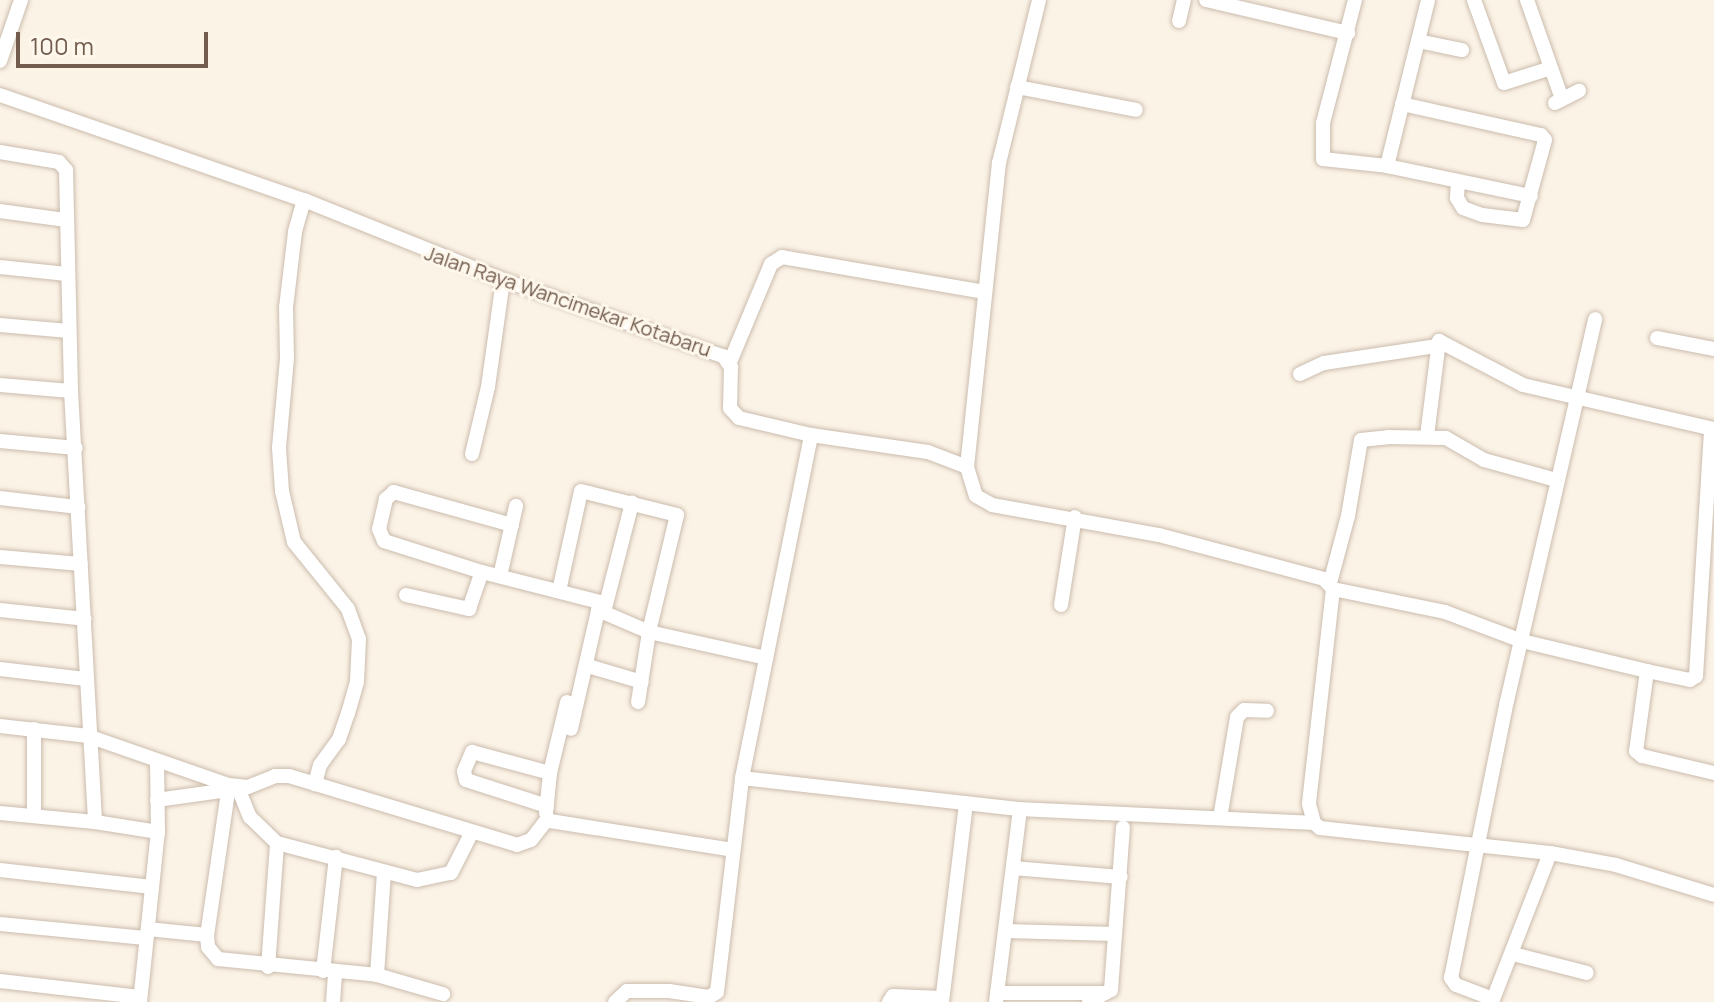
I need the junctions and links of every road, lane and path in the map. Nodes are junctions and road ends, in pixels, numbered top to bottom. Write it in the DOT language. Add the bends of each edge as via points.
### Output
graph roads {
  1 [pos="21,0"];
  2 [pos="1039,0"];
  3 [pos="1184,0"];
  4 [pos="1206,0"];
  5 [pos="1355,0"];
  6 [pos="1428,0"];
  7 [pos="1474,0"];
  8 [pos="1527,0"];
  9 [pos="1179,21"];
  10 [pos="1348,33"];
  11 [pos="1418,41"];
  12 [pos="1462,50"];
  13 [pos="0,61"];
  14 [pos="1551,68"];
  15 [pos="1017,87"];
  16 [pos="1579,91"];
  17 [pos="0,95"];
  18 [pos="1402,104"];
  19 [pos="1136,110"];
  20 [pos="0,152"];
  21 [pos="1387,166"];
  22 [pos="1458,181"];
  23 [pos="1531,196"];
  24 [pos="304,200"];
  25 [pos="0,211"];
  26 [pos="66,220"];
  27 [pos="0,267"];
  28 [pos="67,274"];
  29 [pos="503,280"];
  30 [pos="985,292"];
  31 [pos="1595,319"];
  32 [pos="0,325"];
  33 [pos="69,331"];
  34 [pos="1657,338"];
  35 [pos="1436,346"];
  36 [pos="1714,349"];
  37 [pos="730,362"];
  38 [pos="1300,374"];
  39 [pos="0,385"];
  40 [pos="71,391"];
  41 [pos="1577,395"];
  42 [pos="1712,429"];
  43 [pos="811,435"];
  44 [pos="1427,436"];
  45 [pos="0,441"];
  46 [pos="76,448"];
  47 [pos="472,454"];
  48 [pos="967,467"];
  49 [pos="1556,480"];
  50 [pos="0,498"];
  51 [pos="632,503"];
  52 [pos="516,506"];
  53 [pos="78,507"];
  54 [pos="1075,517"];
  55 [pos="512,525"];
  56 [pos="1711,527"];
  57 [pos="0,557"];
  58 [pos="81,564"];
  59 [pos="482,572"];
  60 [pos="500,576"];
  61 [pos="1331,586"];
  62 [pos="559,591"];
  63 [pos="406,595"];
  64 [pos="1061,605"];
  65 [pos="0,610"];
  66 [pos="601,611"];
  67 [pos="85,619"];
  68 [pos="649,632"];
  69 [pos="1522,641"];
  70 [pos="766,658"];
  71 [pos="588,666"];
  72 [pos="0,669"];
  73 [pos="1647,671"];
  74 [pos="85,679"];
  75 [pos="642,682"];
  76 [pos="567,702"];
  77 [pos="638,702"];
  78 [pos="1267,711"];
  79 [pos="0,726"];
  80 [pos="34,729"];
  81 [pos="571,729"];
  82 [pos="88,736"];
  83 [pos="157,761"];
  84 [pos="550,773"];
  85 [pos="1714,773"];
  86 [pos="742,778"];
  87 [pos="315,784"];
  88 [pos="232,788"];
  89 [pos="157,800"];
  90 [pos="966,803"];
  91 [pos="547,806"];
  92 [pos="1020,809"];
  93 [pos="0,813"];
  94 [pos="34,816"];
  95 [pos="1220,818"];
  96 [pos="95,822"];
  97 [pos="545,822"];
  98 [pos="1314,823"];
  99 [pos="1123,827"];
  100 [pos="158,832"];
  101 [pos="472,832"];
  102 [pos="277,843"];
  103 [pos="1478,843"];
  104 [pos="733,850"];
  105 [pos="1550,853"];
  106 [pos="336,857"];
  107 [pos="1013,868"];
  108 [pos="0,870"];
  109 [pos="384,873"];
  110 [pos="1121,877"];
  111 [pos="152,887"];
  112 [pos="1714,895"];
  113 [pos="0,924"];
  114 [pos="1006,931"];
  115 [pos="147,934"];
  116 [pos="1114,934"];
  117 [pos="207,935"];
  118 [pos="1513,954"];
  119 [pos="268,967"];
  120 [pos="329,972"];
  121 [pos="1587,973"];
  122 [pos="377,975"];
  123 [pos="0,981"];
  124 [pos="1109,993"];
  125 [pos="443,994"];
  126 [pos="997,997"];
  127 [pos="140,1000"];
  128 [pos="942,1000"];
  129 [pos="1493,1000"];
  130 [pos="333,1002"];
  131 [pos="615,1002"];
  132 [pos="889,1002"];
  133 [pos="1089,1002"];
  1 -- 13 [label="street"];
  2 -- 15 [label="street"];
  3 -- 9 [label="street"];
  4 -- 10 [label="street"];
  5 -- 10 [label="street"];
  6 -- 11 [label="street"];
  7 -- 14 [label="street" via="1504,83"];
  8 -- 14 [label="street"];
  10 -- 21 [label="street" via="1323,123 1321,157"];
  11 -- 12 [label="street"];
  11 -- 18 [label="street"];
  14 -- 16 [label="street" via="1558,101"];
  15 -- 19 [label="street"];
  15 -- 30 [label="street" via="999,163"];
  17 -- 24 [label="street, Jalan Raya Wancimekar Kotabaru"];
  18 -- 21 [label="street"];
  18 -- 23 [label="street" via="1541,135 1545,148"];
  20 -- 26 [label="street" via="63,165"];
  21 -- 22 [label="street"];
  22 -- 23 [label="street"];
  22 -- 23 [label="street" via="1459,204 1482,215 1523,220"];
  24 -- 29 [label="street, Jalan Raya Wancimekar Kotabaru"];
  24 -- 87 [label="street" via="286,307 282,491 294,542 348,609 359,639 357,682 348,713"];
  25 -- 26 [label="street"];
  26 -- 28 [label="street"];
  27 -- 28 [label="street"];
  28 -- 33 [label="street"];
  29 -- 37 [label="street, Jalan Raya Wancimekar Kotabaru" via="686,341"];
  29 -- 47 [label="street" via="488,387"];
  30 -- 37 [label="street" via="782,257 771,264"];
  30 -- 48 [label="street"];
  31 -- 41 [label="street"];
  32 -- 33 [label="street"];
  33 -- 40 [label="street"];
  34 -- 36 [label="street"];
  35 -- 38 [label="street" via="1324,363"];
  35 -- 41 [label="street" via="1443,342 1523,385"];
  35 -- 44 [label="street"];
  37 -- 43 [label="street, Jalan Raya Wancimekar Kotabaru" via="730,408 735,416"];
  39 -- 40 [label="street"];
  40 -- 46 [label="street"];
  41 -- 42 [label="street"];
  41 -- 49 [label="street"];
  42 -- 56 [label="street"];
  43 -- 48 [label="street, Jalan Raya Wancimekar Kotabaru" via="928,452"];
  43 -- 70 [label="street"];
  44 -- 49 [label="street" via="1451,440 1484,460"];
  44 -- 61 [label="street" via="1374,438 1358,444"];
  45 -- 46 [label="street"];
  46 -- 53 [label="street"];
  48 -- 54 [label="street" via="983,501"];
  49 -- 69 [label="street"];
  50 -- 53 [label="street"];
  51 -- 62 [label="street" via="581,491"];
  51 -- 66 [label="street"];
  51 -- 68 [label="street" via="678,518"];
  52 -- 55 [label="street"];
  53 -- 58 [label="street"];
  54 -- 61 [label="street" via="1243,556"];
  54 -- 64 [label="street"];
  55 -- 59 [label="street" via="389,494 379,529 384,541"];
  55 -- 60 [label="street"];
  56 -- 73 [label="street" via="1696,676 1690,680"];
  57 -- 58 [label="street"];
  58 -- 67 [label="street"];
  59 -- 60 [label="street"];
  59 -- 63 [label="street" via="469,609"];
  60 -- 62 [label="street"];
  61 -- 69 [label="street" via="1445,612"];
  61 -- 98 [label="street" via="1311,789"];
  62 -- 66 [label="street" via="600,602"];
  65 -- 67 [label="street"];
  66 -- 68 [label="street"];
  66 -- 71 [label="street"];
  67 -- 74 [label="street"];
  68 -- 70 [label="street"];
  68 -- 75 [label="street"];
  69 -- 73 [label="street"];
  69 -- 103 [label="street"];
  70 -- 86 [label="street"];
  71 -- 75 [label="street"];
  71 -- 81 [label="street"];
  72 -- 74 [label="street"];
  73 -- 85 [label="street" via="1636,751"];
  74 -- 82 [label="street"];
  75 -- 77 [label="street"];
  76 -- 84 [label="street"];
  78 -- 95 [label="street" via="1244,710 1237,717"];
  79 -- 80 [label="street"];
  80 -- 82 [label="street"];
  80 -- 94 [label="street"];
  82 -- 83 [label="street"];
  82 -- 96 [label="street"];
  83 -- 88 [label="street"];
  83 -- 89 [label="street"];
  84 -- 91 [label="street"];
  84 -- 91 [label="street" via="472,752 464,771 466,780"];
  86 -- 90 [label="street"];
  86 -- 104 [label="street"];
  87 -- 88 [label="street" via="275,776"];
  87 -- 101 [label="street"];
  88 -- 89 [label="street"];
  88 -- 102 [label="street" via="250,817"];
  88 -- 117 [label="street"];
  89 -- 100 [label="street"];
  90 -- 92 [label="street"];
  90 -- 128 [label="street"];
  91 -- 97 [label="street"];
  92 -- 95 [label="street"];
  92 -- 107 [label="street"];
  93 -- 94 [label="street"];
  94 -- 96 [label="street"];
  95 -- 98 [label="street"];
  96 -- 100 [label="street"];
  97 -- 101 [label="street" via="531,840 517,845"];
  97 -- 104 [label="street"];
  98 -- 103 [label="street" via="1320,828"];
  99 -- 110 [label="street"];
  100 -- 111 [label="street"];
  101 -- 109 [label="street" via="451,873 425,881"];
  102 -- 106 [label="street"];
  102 -- 119 [label="street"];
  103 -- 105 [label="street"];
  103 -- 129 [label="street" via="1451,978"];
  104 -- 131 [label="street" via="717,992 709,997 627,991"];
  105 -- 112 [label="street" via="1616,865"];
  105 -- 118 [label="street"];
  106 -- 109 [label="street"];
  106 -- 120 [label="street"];
  107 -- 110 [label="street"];
  107 -- 114 [label="street"];
  108 -- 111 [label="street"];
  109 -- 122 [label="street"];
  110 -- 116 [label="street"];
  111 -- 115 [label="street"];
  113 -- 115 [label="street"];
  114 -- 116 [label="street"];
  114 -- 126 [label="street"];
  115 -- 117 [label="street"];
  115 -- 127 [label="street"];
  116 -- 124 [label="street"];
  117 -- 119 [label="street" via="208,947 218,959"];
  118 -- 121 [label="street"];
  118 -- 129 [label="street"];
  119 -- 120 [label="street"];
  120 -- 122 [label="street"];
  120 -- 130 [label="street"];
  122 -- 125 [label="street"];
  123 -- 127 [label="street"];
  124 -- 126 [label="street"];
  124 -- 133 [label="street"];
  128 -- 132 [label="street" via="893,996"];
}
